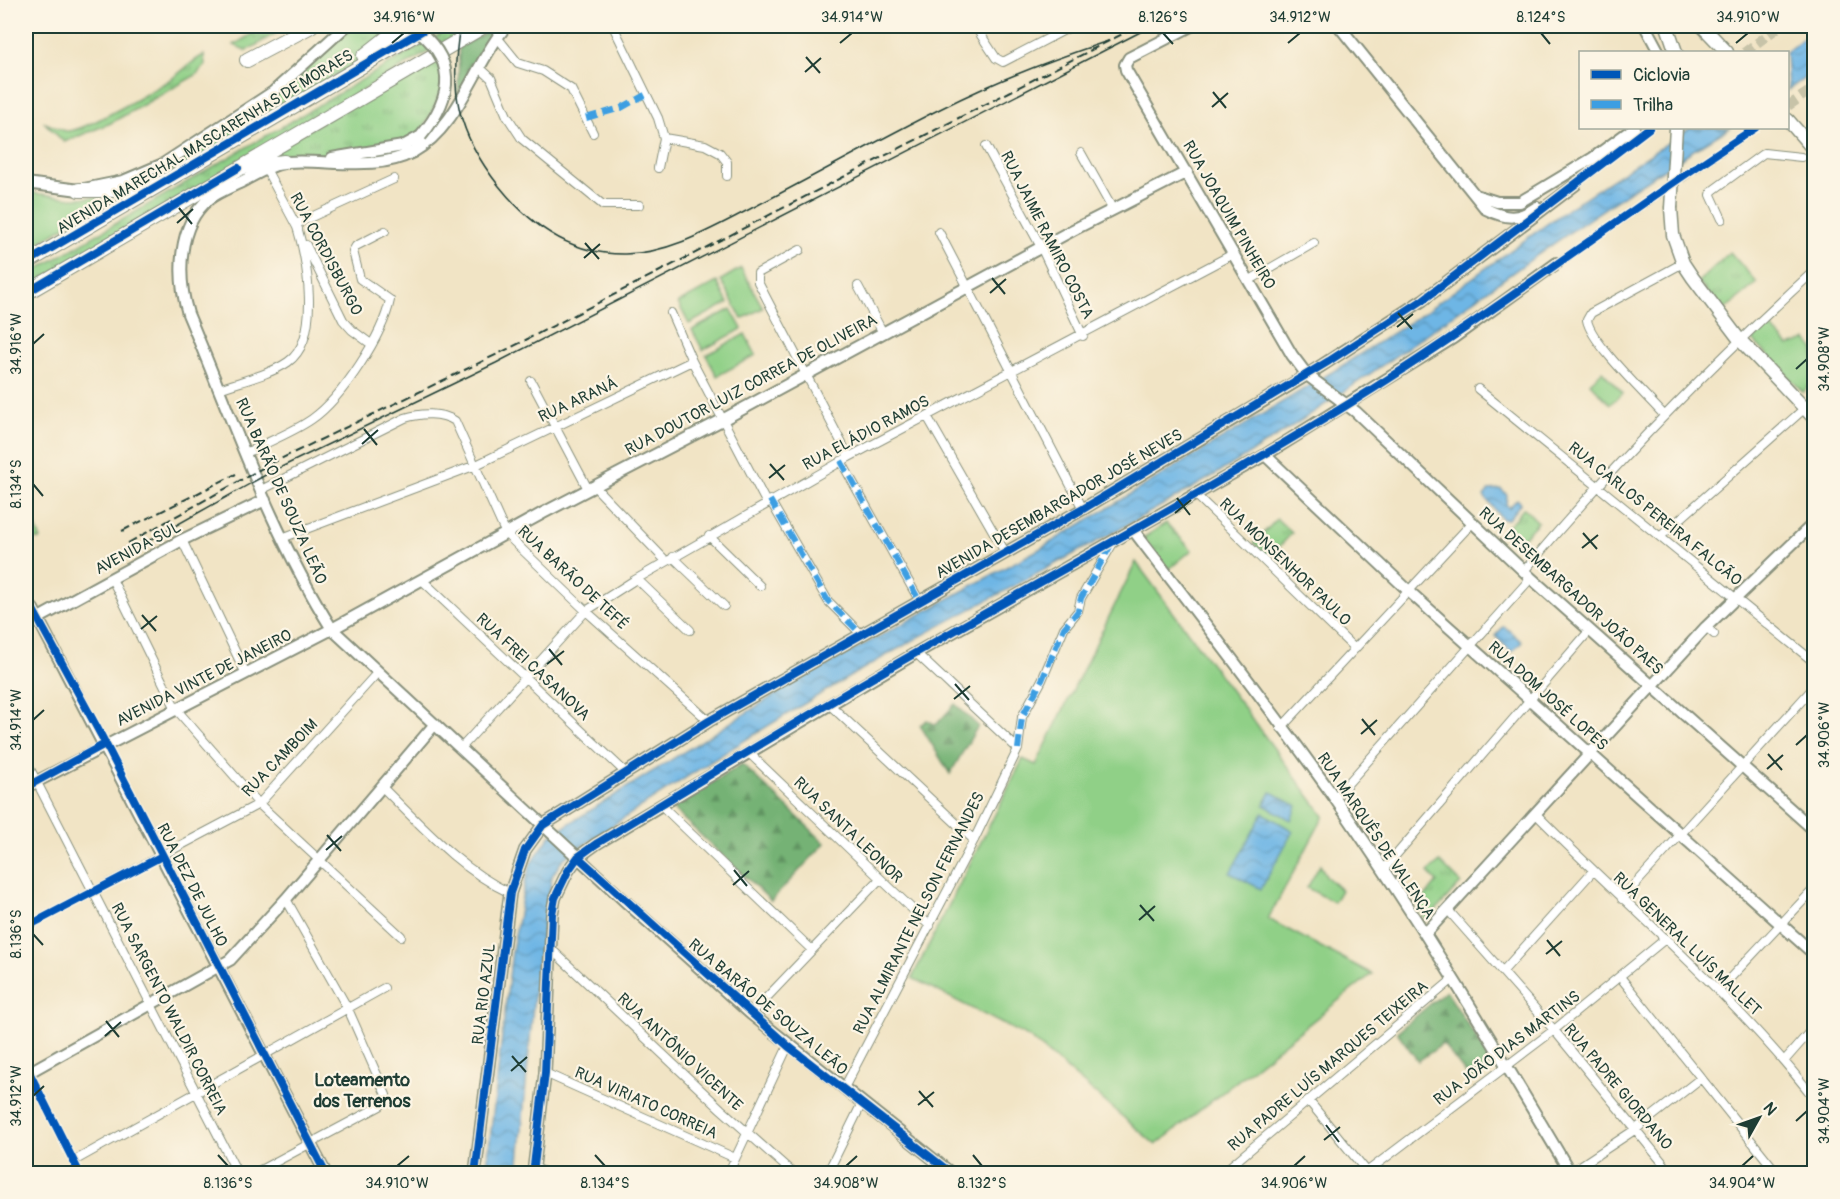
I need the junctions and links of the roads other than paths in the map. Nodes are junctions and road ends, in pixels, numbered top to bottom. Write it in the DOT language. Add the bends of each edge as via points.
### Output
graph roads {
  1 [pos="311,26"];
  2 [pos="346,26"];
  3 [pos="402,26"];
  4 [pos="412,26"];
  5 [pos="430,26"];
  6 [pos="484,26"];
  7 [pos="506,26"];
  8 [pos="613,26"];
  9 [pos="975,26"];
  10 [pos="1068,26"];
  11 [pos="1191,26"];
  12 [pos="1339,26"];
  13 [pos="1644,26"];
  14 [pos="1667,26"];
  15 [pos="1702,26"];
  16 [pos="497,37"];
  17 [pos="1658,51"];
  18 [pos="1676,51"];
  19 [pos="1726,51"];
  20 [pos="247,60"];
  21 [pos="479,67"];
  22 [pos="335,81"];
  23 [pos="1789,121"];
  24 [pos="1633,129"];
  25 [pos="1676,129"];
  26 [pos="593,134"];
  27 [pos="664,138"];
  28 [pos="986,146"];
  29 [pos="1815,150"];
  30 [pos="1080,153"];
  31 [pos="1801,157"];
  32 [pos="199,162"];
  33 [pos="284,162"];
  34 [pos="311,162"];
  35 [pos="238,168"];
  36 [pos="658,168"];
  37 [pos="266,169"];
  38 [pos="1187,172"];
  39 [pos="726,176"];
  40 [pos="394,179"];
  41 [pos="26,183"];
  42 [pos="79,190"];
  43 [pos="1474,195"];
  44 [pos="639,204"];
  45 [pos="1113,210"];
  46 [pos="1722,219"];
  47 [pos="296,224"];
  48 [pos="385,231"];
  49 [pos="939,232"];
  50 [pos="1314,243"];
  51 [pos="1041,247"];
  52 [pos="800,250"];
  53 [pos="1233,254"];
  54 [pos="26,263"];
  55 [pos="1557,263"];
  56 [pos="1683,263"];
  57 [pos="1815,271"];
  58 [pos="1250,280"];
  59 [pos="858,286"];
  60 [pos="969,287"];
  61 [pos="26,293"];
  62 [pos="670,313"];
  63 [pos="883,333"];
  64 [pos="1083,336"];
  65 [pos="1739,339"];
  66 [pos="371,344"];
  67 [pos="692,361"];
  68 [pos="1011,374"];
  69 [pos="805,375"];
  70 [pos="1310,377"];
  71 [pos="531,381"];
  72 [pos="219,389"];
  73 [pos="1478,389"];
  74 [pos="1345,403"];
  75 [pos="1810,405"];
  76 [pos="1664,415"];
  77 [pos="927,416"];
  78 [pos="1815,418"];
  79 [pos="724,419"];
  80 [pos="457,426"];
  81 [pos="553,427"];
  82 [pos="246,453"];
  83 [pos="1265,455"];
  84 [pos="849,457"];
  85 [pos="841,461"];
  86 [pos="476,465"];
  87 [pos="1598,484"];
  88 [pos="591,488"];
  89 [pos="1195,494"];
  90 [pos="263,495"];
  91 [pos="768,501"];
  92 [pos="1083,508"];
  93 [pos="1472,523"];
  94 [pos="1815,523"];
  95 [pos="1134,531"];
  96 [pos="506,534"];
  97 [pos="710,536"];
  98 [pos="1660,536"];
  99 [pos="282,538"];
  100 [pos="182,540"];
  101 [pos="1113,543"];
  102 [pos="1005,552"];
  103 [pos="669,559"];
  104 [pos="1528,574"];
  105 [pos="112,579"];
  106 [pos="637,579"];
  107 [pos="422,580"];
  108 [pos="760,586"];
  109 [pos="1408,591"];
  110 [pos="1735,597"];
  111 [pos="919,600"];
  112 [pos="724,606"];
  113 [pos="586,611"];
  114 [pos="36,613"];
  115 [pos="26,625"];
  116 [pos="332,629"];
  117 [pos="690,630"];
  118 [pos="1590,630"];
  119 [pos="860,633"];
  120 [pos="1471,648"];
  121 [pos="1355,649"];
  122 [pos="916,653"];
  123 [pos="1815,662"];
  124 [pos="378,672"];
  125 [pos="246,674"];
  126 [pos="525,678"];
  127 [pos="1652,685"];
  128 [pos="1815,687"];
  129 [pos="1528,700"];
  130 [pos="831,705"];
  131 [pos="177,709"];
  132 [pos="709,720"];
  133 [pos="435,724"];
  134 [pos="1281,728"];
  135 [pos="105,744"];
  136 [pos="461,748"];
  137 [pos="1018,749"];
  138 [pos="748,752"];
  139 [pos="1589,753"];
  140 [pos="26,761"];
  141 [pos="1741,767"];
  142 [pos="626,773"];
  143 [pos="36,781"];
  144 [pos="381,786"];
  145 [pos="26,787"];
  146 [pos="1334,798"];
  147 [pos="259,804"];
  148 [pos="661,804"];
  149 [pos="1536,814"];
  150 [pos="546,828"];
  151 [pos="1815,831"];
  152 [pos="1680,832"];
  153 [pos="974,840"];
  154 [pos="576,855"];
  155 [pos="162,856"];
  156 [pos="318,861"];
  157 [pos="1383,870"];
  158 [pos="1593,871"];
  159 [pos="879,880"];
  160 [pos="1815,889"];
  161 [pos="93,892"];
  162 [pos="510,893"];
  163 [pos="286,899"];
  164 [pos="1622,899"];
  165 [pos="1448,910"];
  166 [pos="1782,924"];
  167 [pos="930,926"];
  168 [pos="26,927"];
  169 [pos="1425,934"];
  170 [pos="401,936"];
  171 [pos="1664,940"];
  172 [pos="550,948"];
  173 [pos="812,950"];
  174 [pos="1815,954"];
  175 [pos="219,967"];
  176 [pos="1503,971"];
  177 [pos="1621,978"];
  178 [pos="1453,979"];
  179 [pos="384,988"];
  180 [pos="1718,992"];
  181 [pos="151,1005"];
  182 [pos="348,1010"];
  183 [pos="751,1014"];
  184 [pos="1815,1027"];
  185 [pos="1554,1030"];
  186 [pos="788,1046"];
  187 [pos="265,1056"];
  188 [pos="1785,1060"];
  189 [pos="1508,1064"];
  190 [pos="27,1071"];
  191 [pos="545,1073"];
  192 [pos="1701,1078"];
  193 [pos="844,1088"];
  194 [pos="197,1092"];
  195 [pos="1815,1098"];
  196 [pos="1308,1101"];
  197 [pos="862,1103"];
  198 [pos="1636,1129"];
  199 [pos="747,1132"];
  200 [pos="310,1142"];
  201 [pos="735,1158"];
  202 [pos="74,1161"];
  203 [pos="533,1170"];
  204 [pos="80,1173"];
  205 [pos="238,1173"];
  206 [pos="253,1173"];
  207 [pos="326,1173"];
  208 [pos="475,1173"];
  209 [pos="548,1173"];
  210 [pos="728,1173"];
  211 [pos="794,1173"];
  212 [pos="827,1173"];
  213 [pos="952,1173"];
  214 [pos="1221,1173"];
  215 [pos="1367,1173"];
  216 [pos="1570,1173"];
  217 [pos="1672,1173"];
  218 [pos="1778,1173"];
  1 -- 20 [label="highway"];
  2 -- 42 [label="street" via="251,109 163,164 123,181"];
  3 -- 22 [label="highway"];
  4 -- 34 [label="street, bridge" via="426,35 447,68 446,89 434,120 421,136 403,146"];
  5 -- 22 [label="highway, AVENIDA MARECHAL MASCARENHAS DE MORAES"];
  6 -- 35 [label="highway"];
  7 -- 16 [label="street"];
  8 -- 27 [label="street"];
  9 -- 10 [label="street" via="996,58 1003,62"];
  11 -- 38 [label="street, RUA JOAQUIM PINHEIRO" via="1129,58 1125,65"];
  12 -- 43 [label="street"];
  13 -- 17 [label="street"];
  14 -- 18 [label="main road"];
  15 -- 19 [label="main road"];
  16 -- 21 [label="street"];
  16 -- 26 [label="street" via="518,63 543,71 571,89"];
  21 -- 34 [label="street" via="435,135 412,153 370,162"];
  21 -- 44 [label="street" via="491,78 515,130 558,169 603,205"];
  22 -- 32 [label="highway, AVENIDA MARECHAL MASCARENHAS DE MORAES"];
  23 -- 29 [label="main road"];
  24 -- 43 [label="street" via="1530,198 1508,204"];
  25 -- 56 [label="main road, bridge" via="1671,208 1673,235"];
  27 -- 36 [label="street"];
  27 -- 39 [label="street" via="712,148 727,162"];
  28 -- 51 [label="street, RUA JAIME RAMIRO COSTA"];
  30 -- 45 [label="street"];
  31 -- 46 [label="street" via="1764,153 1713,190 1711,195"];
  32 -- 42 [label="highway" via="142,187"];
  32 -- 54 [label="highway, AVENIDA MARECHAL MASCARENHAS DE MORAES"];
  33 -- 34 [label="street, RUA BARÃO DE SOUZA LEÃO"];
  33 -- 35 [label="highway"];
  33 -- 37 [label="street, RUA BARÃO DE SOUZA LEÃO"];
  35 -- 61 [label="highway"];
  37 -- 47 [label="street, RUA CORDISBURGO"];
  37 -- 72 [label="street, RUA BARÃO DE SOUZA LEÃO" via="210,198 188,229 183,252 185,303"];
  38 -- 45 [label="street, RUA DOUTOR LUIZ CORREA DE OLIVEIRA"];
  38 -- 53 [label="street, RUA JOAQUIM PINHEIRO"];
  40 -- 47 [label="street"];
  41 -- 42 [label="street"];
  43 -- 70 [label="street, AVENIDA DESEMBARGADOR JOSÉ NEVES" via="1501,217 1521,216 1571,188 1423,300"];
  45 -- 51 [label="street, RUA DOUTOR LUIZ CORREA DE OLIVEIRA"];
  47 -- 66 [label="street, RUA CORDISBURGO" via="343,320"];
  47 -- 72 [label="street" via="303,245 309,309 308,326 298,352 276,369"];
  48 -- 66 [label="street" via="353,251 360,279 390,300"];
  49 -- 60 [label="street"];
  50 -- 58 [label="street"];
  51 -- 60 [label="street, RUA DOUTOR LUIZ CORREA DE OLIVEIRA"];
  51 -- 64 [label="street, RUA JAIME RAMIRO COSTA"];
  52 -- 69 [label="street" via="758,273 757,278"];
  53 -- 58 [label="street, RUA JOAQUIM PINHEIRO"];
  53 -- 64 [label="street, RUA ELÁDIO RAMOS"];
  55 -- 74 [label="street" via="1453,338"];
  56 -- 65 [label="main road"];
  56 -- 76 [label="street" via="1588,317 1588,328"];
  57 -- 65 [label="street"];
  58 -- 70 [label="street, RUA JOAQUIM PINHEIRO" via="1292,356"];
  59 -- 63 [label="street"];
  60 -- 63 [label="street, RUA DOUTOR LUIZ CORREA DE OLIVEIRA"];
  60 -- 68 [label="street"];
  62 -- 67 [label="street"];
  63 -- 69 [label="street, RUA DOUTOR LUIZ CORREA DE OLIVEIRA"];
  64 -- 68 [label="street, RUA ELÁDIO RAMOS"];
  65 -- 75 [label="main road"];
  65 -- 76 [label="street"];
  66 -- 82 [label="street" via="326,407 311,420"];
  67 -- 79 [label="street"];
  67 -- 81 [label="street, RUA ARANÁ"];
  68 -- 77 [label="street, RUA ELÁDIO RAMOS"];
  68 -- 92 [label="street"];
  69 -- 79 [label="street, RUA DOUTOR LUIZ CORREA DE OLIVEIRA"];
  69 -- 84 [label="street"];
  70 -- 74 [label="street, RUA DESEMBARGADOR JOÃO PAES"];
  70 -- 92 [label="street, AVENIDA DESEMBARGADOR JOSÉ NEVES"];
  71 -- 81 [label="street"];
  72 -- 82 [label="street, RUA BARÃO DE SOUZA LEÃO"];
  73 -- 87 [label="street, RUA CARLOS PEREIRA FALCÃO"];
  74 -- 83 [label="street"];
  74 -- 93 [label="street, RUA DESEMBARGADOR JOÃO PAES"];
  75 -- 78 [label="main road"];
  75 -- 98 [label="street"];
  76 -- 87 [label="street"];
  77 -- 84 [label="street, RUA ELÁDIO RAMOS"];
  77 -- 102 [label="street"];
  79 -- 88 [label="street, RUA DOUTOR LUIZ CORREA DE OLIVEIRA"];
  79 -- 91 [label="street"];
  80 -- 86 [label="street, RUA BARÃO DE TEFÉ"];
  80 -- 90 [label="street, AVENIDA SUL" via="450,418 416,414"];
  81 -- 86 [label="street, RUA ARANÁ"];
  81 -- 88 [label="street"];
  82 -- 90 [label="street, RUA BARÃO DE SOUZA LEÃO"];
  83 -- 89 [label="street"];
  83 -- 109 [label="street, RUA DOM JOSÉ LOPES"];
  84 -- 85 [label="street, RUA ELÁDIO RAMOS"];
  85 -- 91 [label="street, RUA ELÁDIO RAMOS"];
  85 -- 111 [label="street"];
  86 -- 96 [label="street, RUA BARÃO DE TEFÉ"];
  86 -- 99 [label="street, RUA ARANÁ"];
  87 -- 98 [label="street, RUA CARLOS PEREIRA FALCÃO"];
  87 -- 104 [label="street"];
  88 -- 96 [label="street, RUA DOUTOR LUIZ CORREA DE OLIVEIRA"];
  88 -- 103 [label="street"];
  89 -- 95 [label="street"];
  89 -- 121 [label="street, RUA MONSENHOR PAULO"];
  90 -- 99 [label="street, RUA BARÃO DE SOUZA LEÃO"];
  90 -- 100 [label="street, AVENIDA SUL"];
  91 -- 97 [label="street, RUA ELÁDIO RAMOS"];
  91 -- 119 [label="street" via="828,601"];
  92 -- 102 [label="street, AVENIDA DESEMBARGADOR JOSÉ NEVES"];
  93 -- 104 [label="street, RUA DESEMBARGADOR JOÃO PAES"];
  93 -- 109 [label="street"];
  94 -- 110 [label="street"];
  95 -- 101 [label="street"];
  95 -- 134 [label="street, RUA MARQUÊS DE VALENÇA"];
  96 -- 107 [label="street, RUA DOUTOR LUIZ CORREA DE OLIVEIRA"];
  96 -- 113 [label="street, RUA BARÃO DE TEFÉ"];
  97 -- 103 [label="street, RUA ELÁDIO RAMOS"];
  97 -- 108 [label="street"];
  98 -- 110 [label="street, RUA CARLOS PEREIRA FALCÃO"];
  99 -- 116 [label="street, RUA BARÃO DE SOUZA LEÃO"];
  100 -- 105 [label="street, AVENIDA SUL"];
  100 -- 125 [label="street"];
  101 -- 122 [label="street"];
  101 -- 137 [label="street, RUA ALMIRANTE NELSON FERNANDES" via="1081,598 1078,611 1064,628 1022,717"];
  102 -- 111 [label="street, AVENIDA DESEMBARGADOR JOSÉ NEVES"];
  103 -- 106 [label="street, RUA ELÁDIO RAMOS"];
  103 -- 112 [label="street"];
  104 -- 118 [label="street, RUA DESEMBARGADOR JOÃO PAES"];
  104 -- 120 [label="street"];
  105 -- 114 [label="street, AVENIDA SUL"];
  105 -- 131 [label="street"];
  106 -- 113 [label="street, RUA ELÁDIO RAMOS"];
  106 -- 117 [label="street"];
  107 -- 116 [label="street, RUA DOUTOR LUIZ CORREA DE OLIVEIRA"];
  107 -- 126 [label="street, RUA FREI CASANOVA"];
  109 -- 120 [label="street, RUA DOM JOSÉ LOPES"];
  109 -- 121 [label="street"];
  110 -- 123 [label="street, RUA CARLOS PEREIRA FALCÃO"];
  110 -- 127 [label="street" via="1710,630"];
  111 -- 119 [label="street, AVENIDA DESEMBARGADOR JOSÉ NEVES"];
  113 -- 126 [label="street, RUA ELÁDIO RAMOS"];
  113 -- 132 [label="street, RUA BARÃO DE TEFÉ"];
  114 -- 115 [label="street, AVENIDA SUL"];
  114 -- 135 [label="street, RUA DEZ DE JULHO"];
  116 -- 124 [label="street, RUA BARÃO DE SOUZA LEÃO"];
  116 -- 125 [label="street, AVENIDA VINTE DE JANEIRO"];
  118 -- 127 [label="street, RUA DESEMBARGADOR JOÃO PAES"];
  118 -- 129 [label="street"];
  119 -- 132 [label="street, AVENIDA DESEMBARGADOR JOSÉ NEVES"];
  120 -- 129 [label="street, RUA DOM JOSÉ LOPES"];
  120 -- 146 [label="street"];
  121 -- 134 [label="street"];
  122 -- 130 [label="street"];
  122 -- 137 [label="street"];
  124 -- 133 [label="street, RUA BARÃO DE SOUZA LEÃO"];
  124 -- 147 [label="street, RUA CAMBOIM"];
  125 -- 131 [label="street, AVENIDA VINTE DE JANEIRO"];
  126 -- 136 [label="street, RUA ELÁDIO RAMOS"];
  126 -- 142 [label="street, RUA FREI CASANOVA"];
  127 -- 139 [label="street"];
  127 -- 141 [label="street, RUA DESEMBARGADOR JOÃO PAES"];
  128 -- 141 [label="street"];
  129 -- 139 [label="street, RUA DOM JOSÉ LOPES"];
  129 -- 157 [label="street"];
  130 -- 138 [label="street"];
  130 -- 153 [label="street"];
  131 -- 135 [label="street, AVENIDA VINTE DE JANEIRO"];
  131 -- 147 [label="street"];
  132 -- 142 [label="street, AVENIDA DESEMBARGADOR JOSÉ NEVES"];
  133 -- 136 [label="street, RUA BARÃO DE SOUZA LEÃO"];
  133 -- 144 [label="street"];
  134 -- 146 [label="street, RUA MARQUÊS DE VALENÇA"];
  135 -- 143 [label="street, AVENIDA VINTE DE JANEIRO"];
  135 -- 155 [label="street, RUA DEZ DE JULHO"];
  136 -- 150 [label="street, RUA BARÃO DE SOUZA LEÃO"];
  137 -- 153 [label="street, RUA ALMIRANTE NELSON FERNANDES"];
  138 -- 148 [label="street"];
  138 -- 159 [label="street, RUA SANTA LEONOR"];
  139 -- 149 [label="street"];
  139 -- 152 [label="street, RUA DOM JOSÉ LOPES"];
  140 -- 143 [label="street, RUA SARGENTO WALDIR CORREIA"];
  141 -- 151 [label="street, RUA DESEMBARGADOR JOÃO PAES"];
  141 -- 152 [label="street"];
  142 -- 150 [label="street, AVENIDA DESEMBARGADOR JOSÉ NEVES"];
  143 -- 145 [label="street, AVENIDA VINTE DE JANEIRO"];
  143 -- 161 [label="street, RUA SARGENTO WALDIR CORREIA"];
  144 -- 156 [label="street"];
  144 -- 162 [label="street" via="462,864"];
  146 -- 157 [label="street, RUA MARQUÊS DE VALENÇA"];
  147 -- 155 [label="street, RUA CAMBOIM"];
  147 -- 156 [label="street"];
  148 -- 154 [label="street"];
  148 -- 173 [label="street"];
  149 -- 158 [label="street, RUA GENERAL LUÍS MALLET"];
  149 -- 165 [label="street"];
  150 -- 154 [label="street, RUA BARÃO DE SOUZA LEÃO"];
  150 -- 162 [label="street, RUA RIO AZUL" via="525,850"];
  152 -- 164 [label="street"];
  152 -- 166 [label="street, RUA DOM JOSÉ LOPES"];
  153 -- 167 [label="street, RUA ALMIRANTE NELSON FERNANDES"];
  154 -- 172 [label="street" via="555,898"];
  154 -- 183 [label="street, RUA BARÃO DE SOUZA LEÃO"];
  155 -- 161 [label="street, RUA CAMBOIM"];
  155 -- 175 [label="street, RUA DEZ DE JULHO"];
  156 -- 163 [label="street"];
  156 -- 170 [label="street"];
  157 -- 169 [label="street, RUA MARQUÊS DE VALENÇA"];
  158 -- 164 [label="street, RUA GENERAL LUÍS MALLET"];
  158 -- 176 [label="street"];
  159 -- 167 [label="street, RUA SANTA LEONOR"];
  159 -- 173 [label="street"];
  160 -- 166 [label="street"];
  161 -- 168 [label="street, RUA CAMBOIM"];
  161 -- 181 [label="street, RUA SARGENTO WALDIR CORREIA"];
  162 -- 208 [label="street, RUA RIO AZUL"];
  163 -- 175 [label="street"];
  163 -- 182 [label="street"];
  164 -- 171 [label="street, RUA GENERAL LUÍS MALLET"];
  165 -- 169 [label="street"];
  165 -- 176 [label="street, RUA PADRE GIORDANO"];
  166 -- 174 [label="street, RUA DOM JOSÉ LOPES"];
  166 -- 180 [label="street"];
  167 -- 193 [label="street, RUA ALMIRANTE NELSON FERNANDES"];
  169 -- 178 [label="street, RUA MARQUÊS DE VALENÇA"];
  171 -- 177 [label="street, RUA JOÃO DIAS MARTINS"];
  171 -- 180 [label="street, RUA GENERAL LUÍS MALLET"];
  172 -- 191 [label="street"];
  172 -- 199 [label="street, RUA ANTÔNIO VICENTE"];
  173 -- 183 [label="street"];
  175 -- 181 [label="street"];
  175 -- 187 [label="street, RUA DEZ DE JULHO"];
  176 -- 185 [label="street, RUA PADRE GIORDANO"];
  177 -- 185 [label="street, RUA JOÃO DIAS MARTINS"];
  177 -- 192 [label="street"];
  178 -- 189 [label="street, RUA MARQUÊS DE VALENÇA"];
  178 -- 196 [label="street, RUA PADRE LUÍS MARQUES TEIXEIRA"];
  179 -- 182 [label="street"];
  180 -- 188 [label="street, RUA GENERAL LUÍS MALLET"];
  181 -- 190 [label="street"];
  181 -- 194 [label="street, RUA SARGENTO WALDIR CORREIA"];
  182 -- 187 [label="street"];
  182 -- 200 [label="street" via="386,1095 380,1106"];
  183 -- 186 [label="street, RUA BARÃO DE SOUZA LEÃO"];
  184 -- 188 [label="street"];
  185 -- 189 [label="street, RUA JOÃO DIAS MARTINS"];
  185 -- 198 [label="street, RUA PADRE GIORDANO"];
  186 -- 193 [label="street, RUA BARÃO DE SOUZA LEÃO"];
  186 -- 199 [label="street"];
  187 -- 194 [label="street"];
  187 -- 200 [label="street, RUA DEZ DE JULHO"];
  188 -- 195 [label="street, RUA GENERAL LUÍS MALLET"];
  189 -- 215 [label="street, RUA JOÃO DIAS MARTINS"];
  189 -- 216 [label="street, RUA MARQUÊS DE VALENÇA"];
  190 -- 202 [label="street"];
  191 -- 201 [label="street, RUA VIRIATO CORREIA"];
  191 -- 203 [label="street"];
  192 -- 198 [label="street"];
  192 -- 218 [label="street"];
  193 -- 197 [label="street, RUA BARÃO DE SOUZA LEÃO"];
  194 -- 202 [label="street"];
  194 -- 205 [label="street, RUA SARGENTO WALDIR CORREIA"];
  196 -- 214 [label="street, RUA PADRE LUÍS MARQUES TEIXEIRA"];
  196 -- 215 [label="street"];
  197 -- 212 [label="street"];
  197 -- 213 [label="street, RUA BARÃO DE SOUZA LEÃO"];
  198 -- 216 [label="street"];
  198 -- 217 [label="street, RUA PADRE GIORDANO"];
  199 -- 201 [label="street"];
  199 -- 211 [label="street, RUA ANTÔNIO VICENTE"];
  200 -- 206 [label="street"];
  200 -- 207 [label="street, RUA DEZ DE JULHO"];
  201 -- 210 [label="street"];
  202 -- 204 [label="street"];
  203 -- 209 [label="street"];
}
